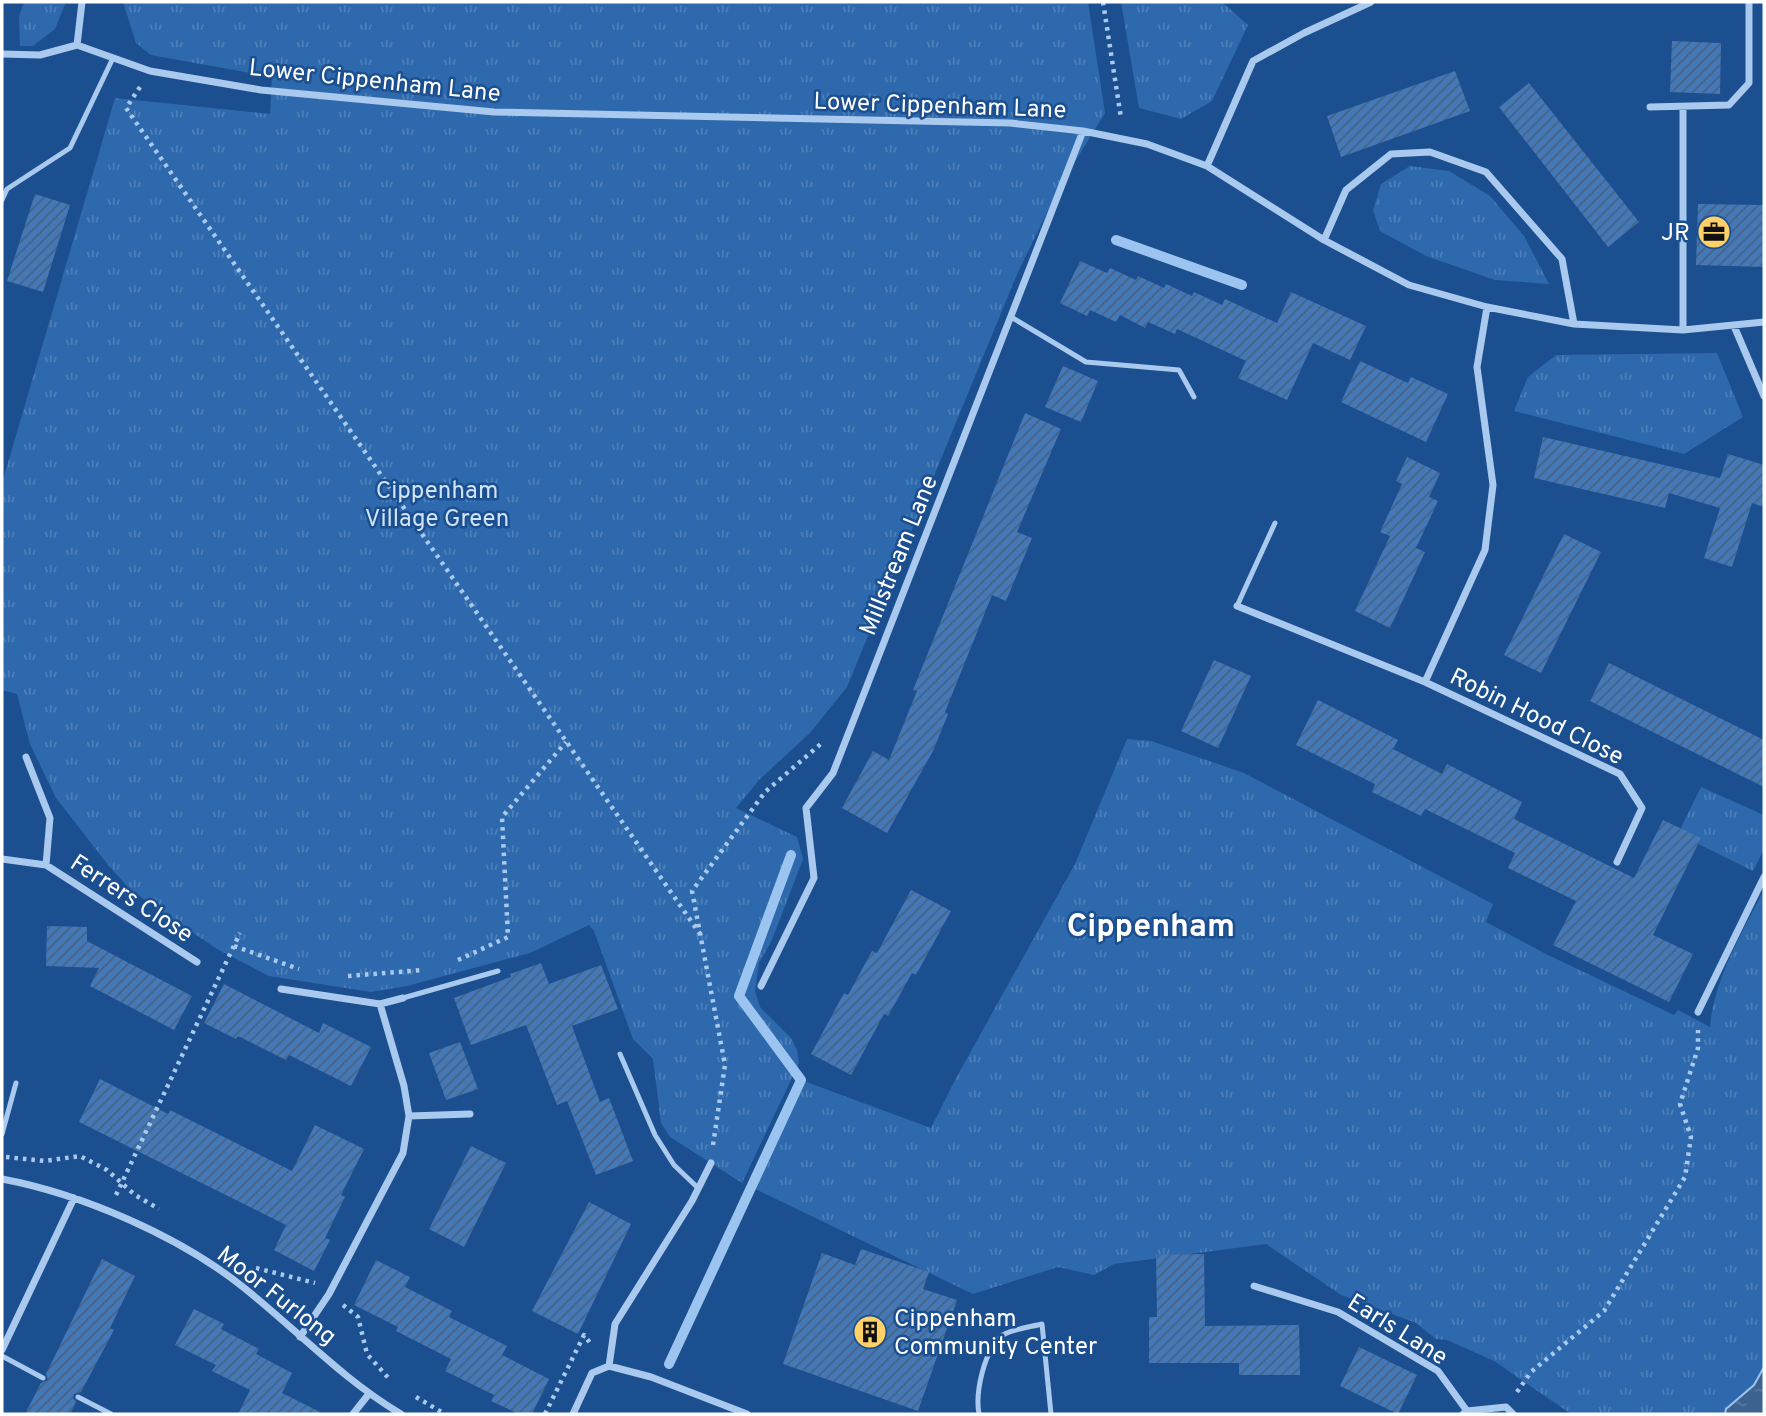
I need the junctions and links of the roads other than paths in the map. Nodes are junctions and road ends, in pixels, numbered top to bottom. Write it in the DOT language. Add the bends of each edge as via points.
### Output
graph roads {
  1 [pos="82,2"];
  2 [pos="1371,2"];
  3 [pos="1749,2"];
  4 [pos="77,46"];
  5 [pos="2,54"];
  6 [pos="113,58"];
  7 [pos="1650,107"];
  8 [pos="1683,107"];
  9 [pos="1083,131"];
  10 [pos="1207,166"];
  11 [pos="2,200"];
  12 [pos="1324,240"];
  13 [pos="1487,307"];
  14 [pos="1011,317"];
  15 [pos="1764,322"];
  16 [pos="1574,324"];
  17 [pos="1734,326"];
  18 [pos="1683,330"];
  19 [pos="1764,396"];
  20 [pos="1194,397"];
  21 [pos="1275,523"];
  22 [pos="1237,606"];
  23 [pos="1425,682"];
  24 [pos="26,757"];
  25 [pos="2,859"];
  26 [pos="1617,862"];
  27 [pos="46,865"];
  28 [pos="1764,877"];
  29 [pos="197,962"];
  30 [pos="498,971"];
  31 [pos="761,986"];
  32 [pos="281,989"];
  33 [pos="403,998"];
  34 [pos="380,1004"];
  35 [pos="1698,1012"];
  36 [pos="620,1054"];
  37 [pos="16,1083"];
  38 [pos="470,1114"];
  39 [pos="409,1116"];
  40 [pos="2,1135"];
  41 [pos="710,1163"];
  42 [pos="2,1179"];
  43 [pos="698,1188"];
  44 [pos="74,1198"];
  45 [pos="1254,1286"];
  46 [pos="300,1337"];
  47 [pos="2,1350"];
  48 [pos="2,1356"];
  49 [pos="609,1366"];
  50 [pos="43,1378"];
  51 [pos="368,1395"];
  52 [pos="78,1397"];
  53 [pos="1465,1413"];
  54 [pos="111,1414"];
  55 [pos="353,1414"];
  56 [pos="401,1414"];
  57 [pos="573,1414"];
  58 [pos="747,1414"];
  59 [pos="979,1414"];
  60 [pos="1051,1414"];
  61 [pos="1513,1414"];
  1 -- 4 [label="street"];
  2 -- 10 [label="street" via="1253,61"];
  3 -- 8 [label="street" via="1749,83 1729,106"];
  4 -- 5 [label="street" via="40,55"];
  4 -- 6 [label="street, Lower Cippenham Lane"];
  6 -- 9 [label="street, Lower Cippenham Lane" via="150,71 261,90 494,112 1010,123"];
  6 -- 11 [label="lane" via="70,148 7,189"];
  7 -- 8 [label="street"];
  8 -- 18 [label="street"];
  9 -- 10 [label="street, Lower Cippenham Lane" via="1147,144"];
  9 -- 14 [label="street, Millstream Lane"];
  10 -- 12 [label="street, Lower Cippenham Lane"];
  12 -- 13 [label="street, Lower Cippenham Lane" via="1409,285"];
  12 -- 16 [label="street" via="1346,190 1391,154 1430,152 1486,172 1562,259"];
  13 -- 16 [label="street, Lower Cippenham Lane"];
  13 -- 23 [label="street, Robin Hood Close" via="1477,368 1493,485 1485,550"];
  14 -- 20 [label="lane" via="1086,362 1179,370"];
  14 -- 31 [label="street, Millstream Lane" via="833,773 806,808 814,878"];
  15 -- 17 [label="street, Lower Cippenham Lane"];
  16 -- 18 [label="street, Lower Cippenham Lane"];
  17 -- 18 [label="street, Lower Cippenham Lane"];
  17 -- 19 [label="street"];
  21 -- 22 [label="lane"];
  22 -- 23 [label="street, Robin Hood Close"];
  23 -- 26 [label="street, Robin Hood Close" via="1620,774 1642,808"];
  24 -- 27 [label="street, Ferrers Close" via="50,818"];
  25 -- 27 [label="street, Ferrers Close"];
  27 -- 29 [label="street, Ferrers Close"];
  28 -- 35 [label="street"];
  30 -- 33 [label="lane"];
  32 -- 34 [label="street"];
  33 -- 34 [label="street"];
  34 -- 39 [label="street"];
  36 -- 43 [label="lane" via="655,1135 674,1166"];
  37 -- 40 [label="lane"];
  38 -- 39 [label="street"];
  39 -- 46 [label="street" via="403,1153"];
  41 -- 43 [label="street"];
  42 -- 44 [label="street, Moor Furlong"];
  43 -- 49 [label="street" via="615,1324"];
  44 -- 46 [label="street, Moor Furlong" via="161,1234 242,1286"];
  44 -- 47 [label="street"];
  45 -- 53 [label="street, Earls Lane" via="1338,1312 1438,1371"];
  46 -- 51 [label="street, Moor Furlong"];
  48 -- 50 [label="lane"];
  49 -- 57 [label="street" via="592,1373"];
  49 -- 58 [label="street"];
  51 -- 55 [label="street"];
  51 -- 56 [label="street, Moor Furlong"];
  52 -- 54 [label="lane"];
  53 -- 61 [label="street, Earls Lane" via="1506,1407"];
  59 -- 60 [label="lane" via="978,1386 988,1355 1003,1336 1042,1324"];
}
